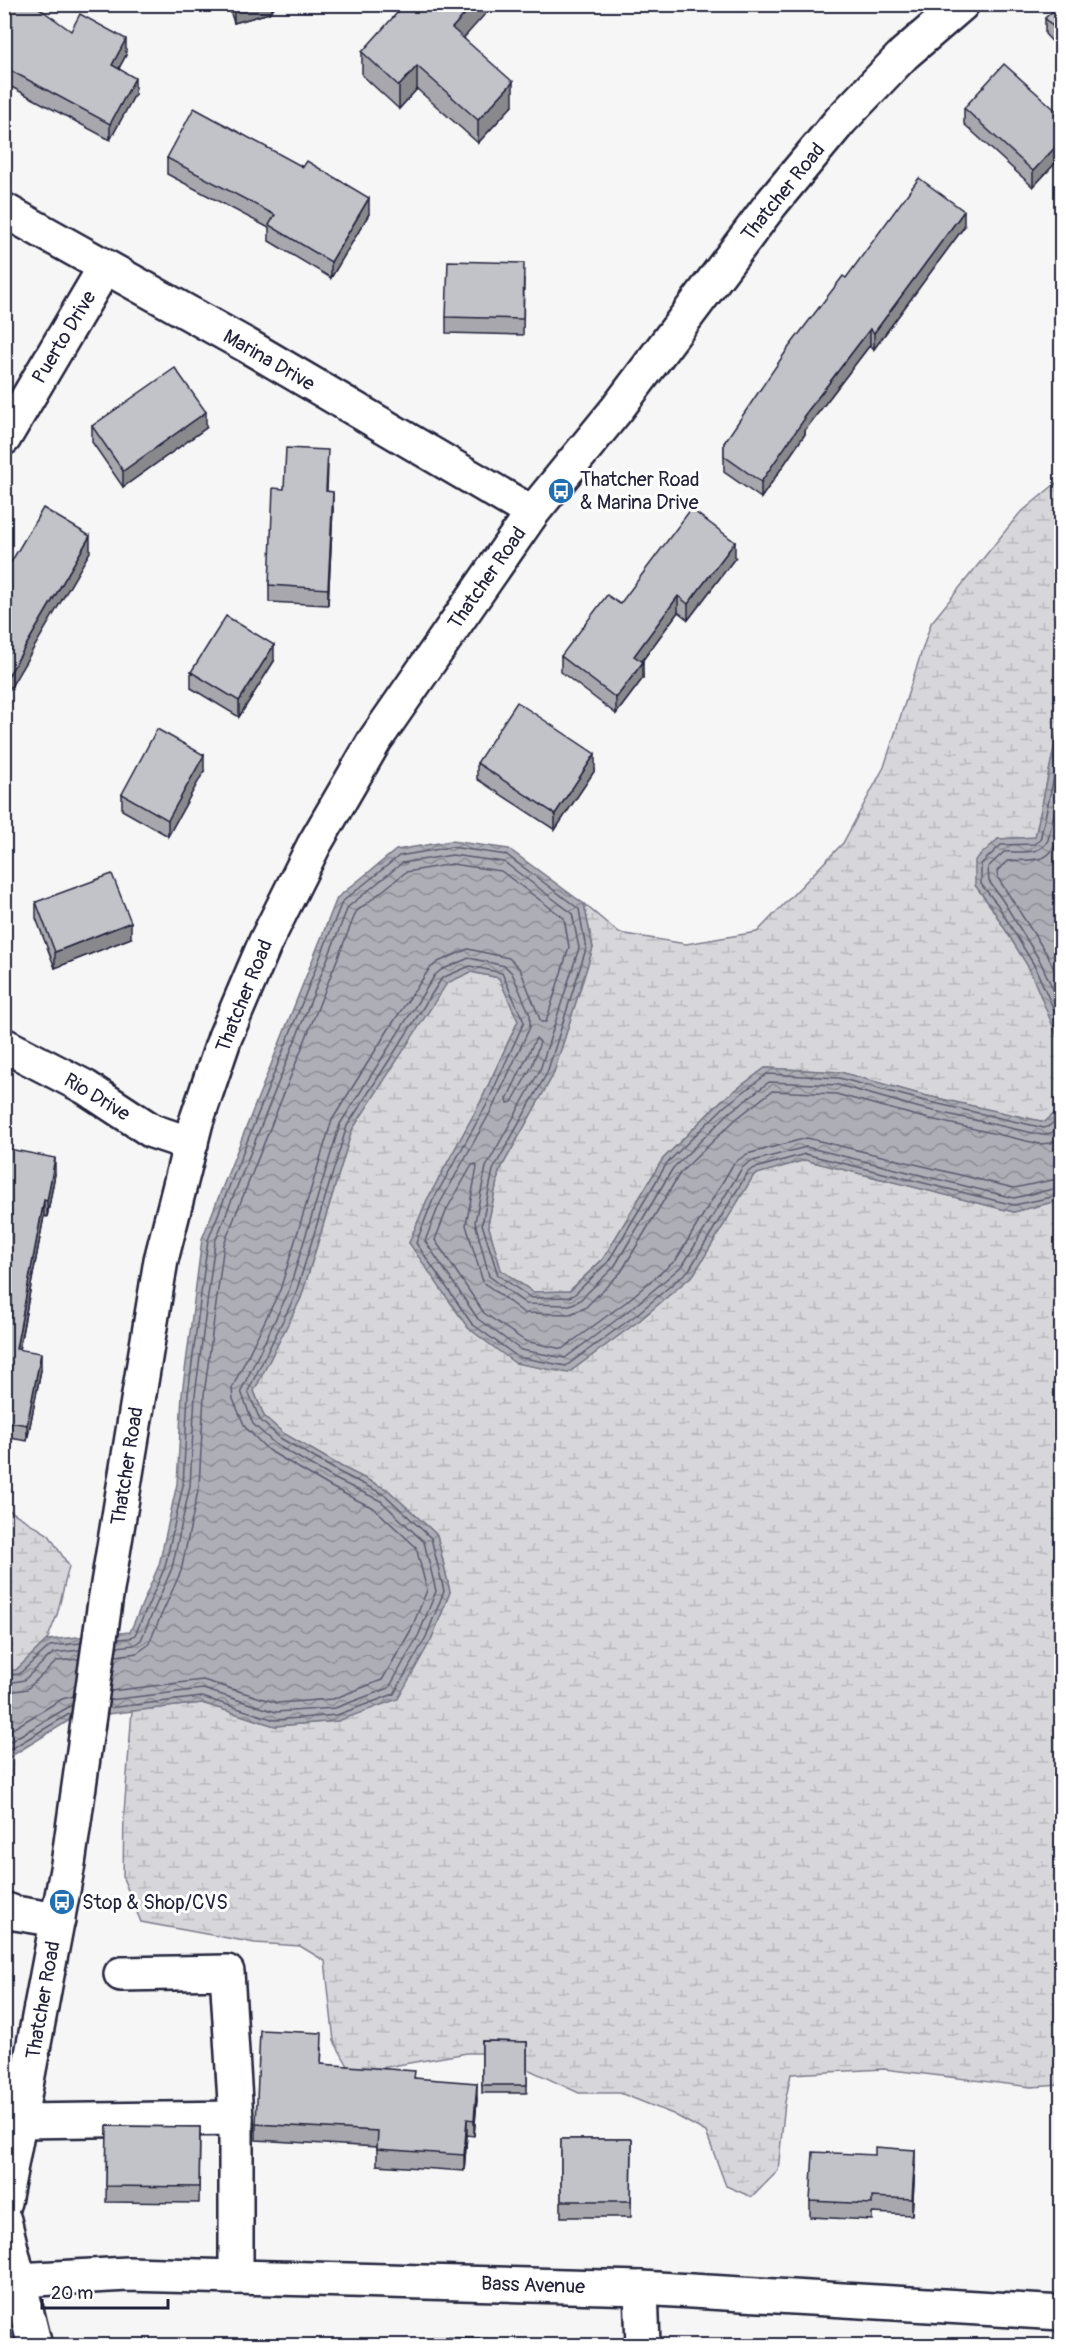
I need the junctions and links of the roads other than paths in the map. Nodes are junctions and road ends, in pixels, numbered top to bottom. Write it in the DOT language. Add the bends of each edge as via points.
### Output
graph roads {
  1 [pos="962,4"];
  2 [pos="4,210"];
  3 [pos="105,267"];
  4 [pos="4,438"];
  5 [pos="532,513"];
  6 [pos="4,1045"];
  7 [pos="190,1144"];
  8 [pos="4,1909"];
  9 [pos="58,1920"];
  10 [pos="122,1974"];
  11 [pos="236,2118"];
  12 [pos="21,2121"];
  13 [pos="4,2202"];
  14 [pos="4,2220"];
  15 [pos="236,2277"];
  16 [pos="11,2280"];
  17 [pos="641,2288"];
  18 [pos="1062,2313"];
  19 [pos="35,2346"];
  20 [pos="642,2346"];
  1 -- 5 [label="main road, Thatcher Road" via="904,54 840,122 771,204 617,409"];
  2 -- 3 [label="main road, Marina Drive"];
  3 -- 4 [label="main road, Puerto Drive"];
  3 -- 5 [label="main road, Marina Drive"];
  5 -- 7 [label="main road, Thatcher Road" via="375,740 314,845 266,941 225,1037"];
  6 -- 7 [label="main road, Rio Drive" via="85,1087 153,1131"];
  7 -- 9 [label="main road, Thatcher Road" via="161,1260"];
  8 -- 9 [label="main road"];
  9 -- 12 [label="main road, Thatcher Road"];
  10 -- 11 [label="main road" via="227,1972"];
  11 -- 12 [label="main road"];
  11 -- 15 [label="main road"];
  12 -- 13 [label="main road, Thatcher Road"];
  14 -- 16 [label="main road"];
  15 -- 16 [label="main road, Bass Avenue" via="128,2274"];
  15 -- 17 [label="main road, Bass Avenue"];
  16 -- 19 [label="main road"];
  17 -- 18 [label="main road, Bass Avenue"];
  17 -- 20 [label="main road"];
}
